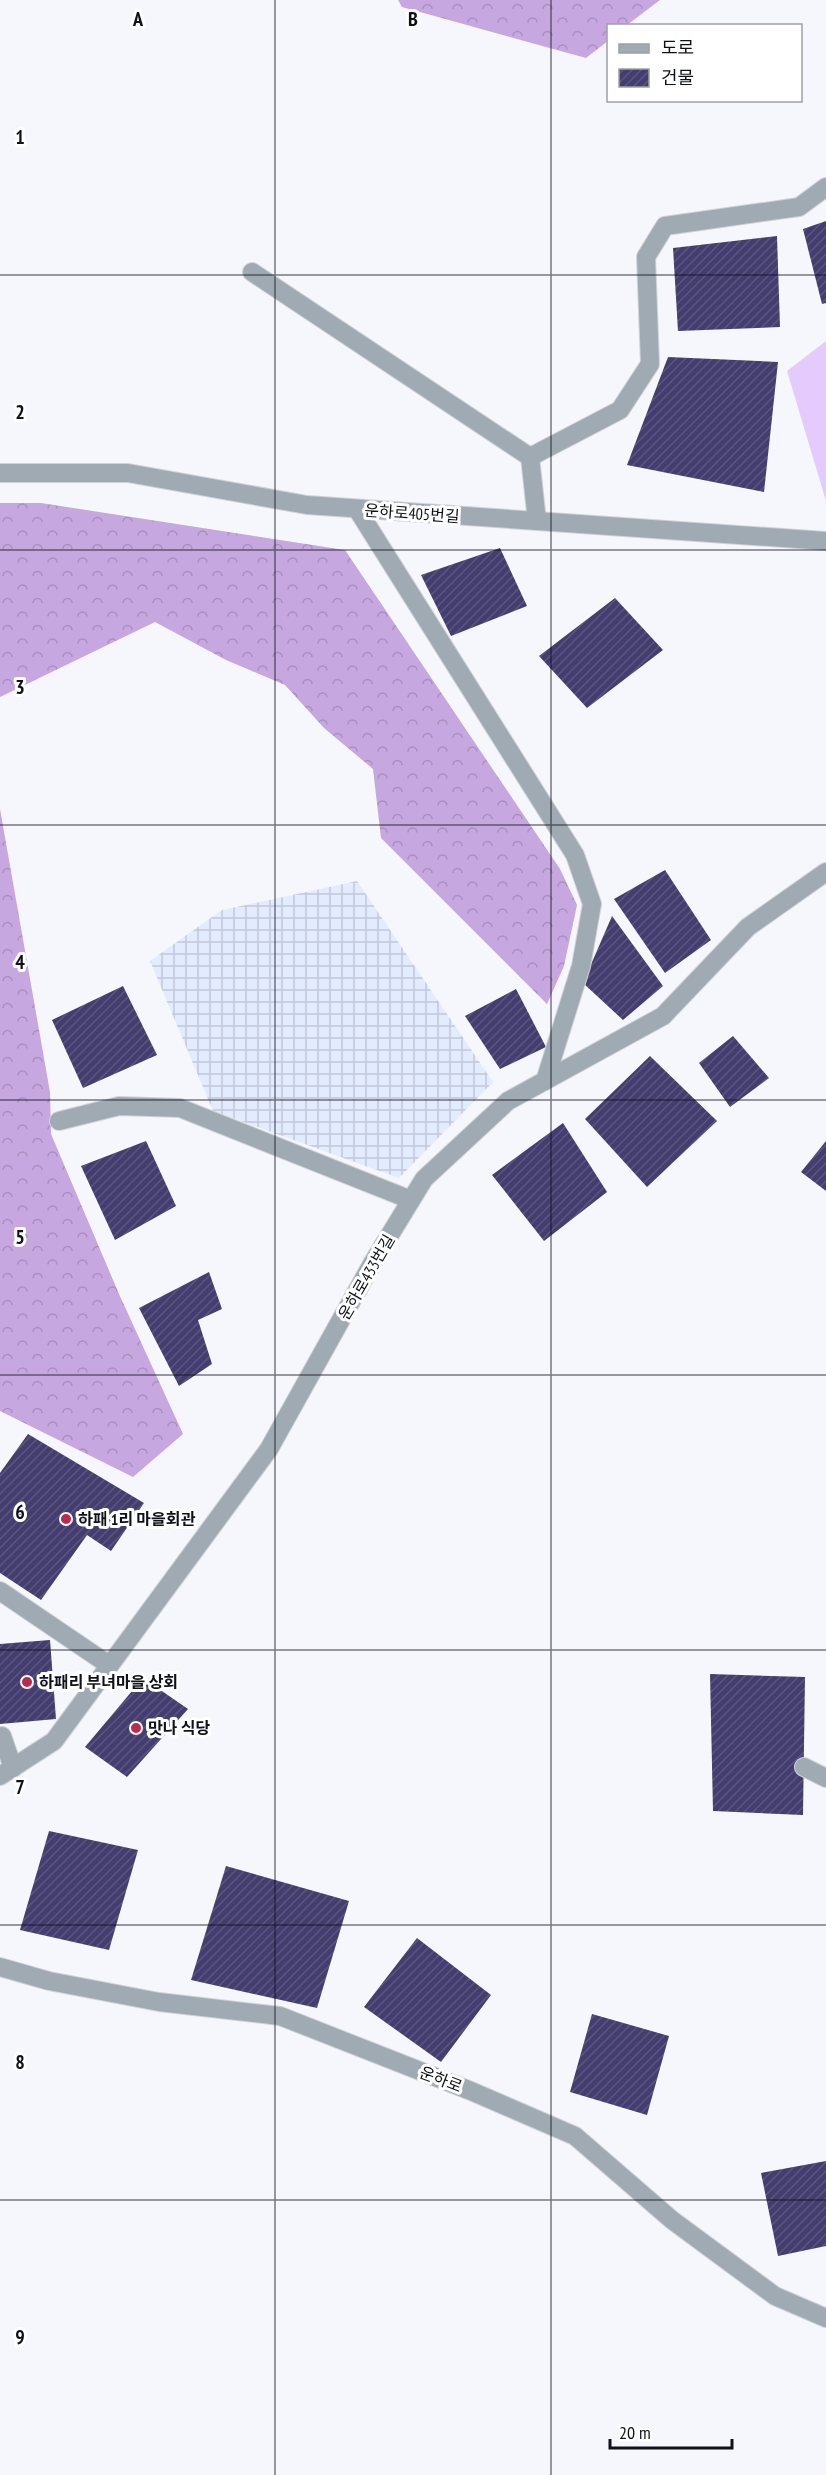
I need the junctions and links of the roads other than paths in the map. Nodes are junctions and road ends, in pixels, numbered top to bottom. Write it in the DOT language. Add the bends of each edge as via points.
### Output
graph roads {
  1 [pos="826,187"];
  2 [pos="252,272"];
  3 [pos="530,457"];
  4 [pos="0,473"];
  5 [pos="357,509"];
  6 [pos="537,521"];
  7 [pos="826,541"];
  8 [pos="826,872"];
  9 [pos="545,1081"];
  10 [pos="59,1121"];
  11 [pos="411,1200"];
  12 [pos="0,1591"];
  13 [pos="110,1665"];
  14 [pos="2,1736"];
  15 [pos="804,1767"];
  16 [pos="7,1772"];
  17 [pos="826,1778"];
  18 [pos="0,1967"];
  19 [pos="826,2318"];
  1 -- 3 [label="street" via="799,207 664,226 646,258 650,364 620,410"];
  2 -- 3 [label="street"];
  3 -- 6 [label="street"];
  4 -- 5 [label="street, 운하로405번길" via="128,473 307,505"];
  5 -- 6 [label="street, 운하로405번길"];
  5 -- 9 [label="street" via="575,855 592,904 581,966"];
  6 -- 7 [label="street, 운하로405번길"];
  8 -- 9 [label="street, 운하로433번길" via="748,927 663,1016"];
  9 -- 11 [label="street, 운하로433번길" via="508,1101 424,1179"];
  10 -- 11 [label="street" via="119,1106 180,1108"];
  11 -- 13 [label="street, 운하로433번길" via="268,1449"];
  12 -- 13 [label="street"];
  13 -- 16 [label="street, 운하로433번길" via="54,1741"];
  14 -- 16 [label="street"];
  15 -- 17 [label="street"];
  18 -- 19 [label="street, 운하로" via="159,2002 280,2016 471,2091 575,2136 672,2220 765,2289"];
}
